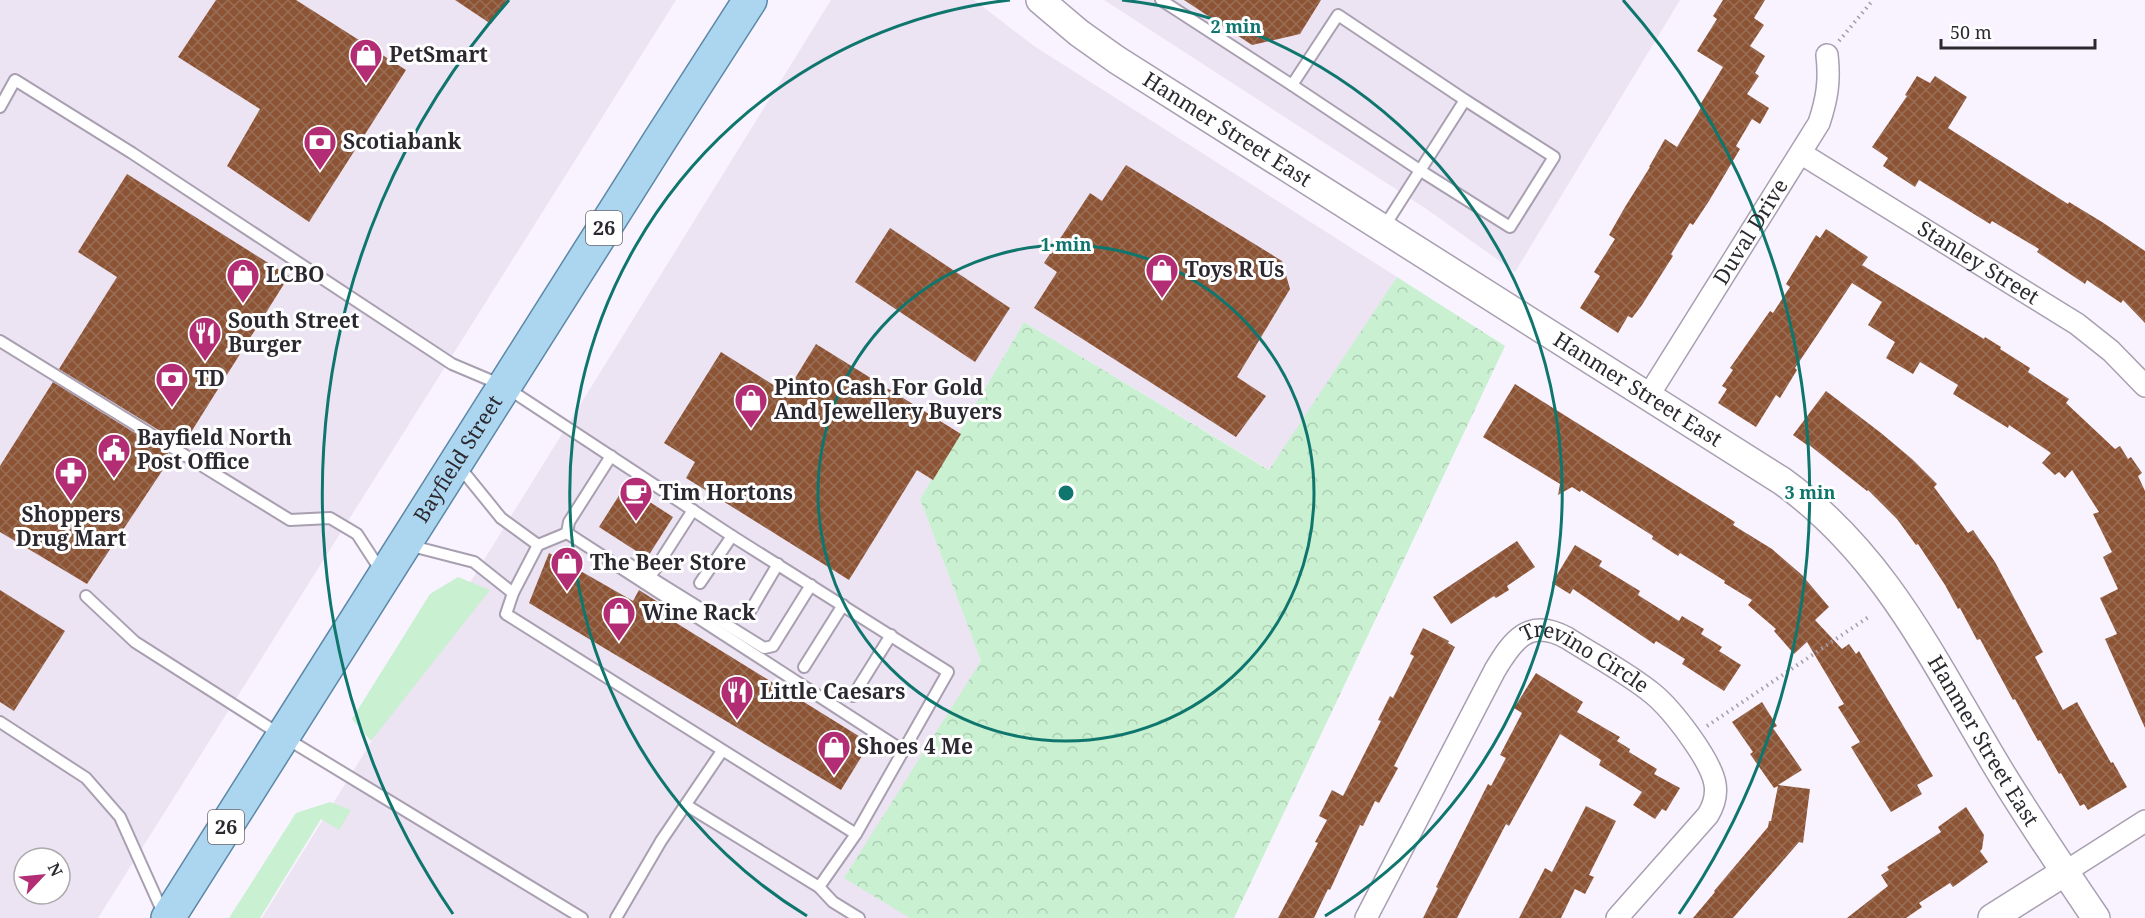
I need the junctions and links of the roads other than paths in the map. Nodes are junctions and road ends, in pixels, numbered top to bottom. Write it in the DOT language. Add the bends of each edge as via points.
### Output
graph roads {
  1 [pos="750,0"];
  2 [pos="1040,0"];
  3 [pos="1161,0"];
  4 [pos="1827,55"];
  5 [pos="1292,85"];
  6 [pos="1465,100"];
  7 [pos="0,107"];
  8 [pos="1802,154"];
  9 [pos="1421,171"];
  10 [pos="1383,230"];
  11 [pos="0,341"];
  12 [pos="504,386"];
  13 [pos="2145,386"];
  14 [pos="1647,398"];
  15 [pos="611,456"];
  16 [pos="456,463"];
  17 [pos="693,510"];
  18 [pos="567,533"];
  19 [pos="732,536"];
  20 [pos="404,544"];
  21 [pos="538,545"];
  22 [pos="778,564"];
  23 [pos="625,570"];
  24 [pos="384,576"];
  25 [pos="650,577"];
  26 [pos="700,583"];
  27 [pos="811,585"];
  28 [pos="513,593"];
  29 [pos="86,596"];
  30 [pos="843,605"];
  31 [pos="749,613"];
  32 [pos="891,635"];
  33 [pos="804,667"];
  34 [pos="853,696"];
  35 [pos="0,722"];
  36 [pos="284,737"];
  37 [pos="902,750"];
  38 [pos="722,752"];
  39 [pos="686,805"];
  40 [pos="2145,821"];
  41 [pos="856,834"];
  42 [pos="2065,872"];
  43 [pos="819,887"];
  44 [pos="166,918"];
  45 [pos="582,918"];
  46 [pos="616,918"];
  47 [pos="859,918"];
  48 [pos="1366,918"];
  49 [pos="1617,918"];
  50 [pos="1992,918"];
  51 [pos="2096,918"];
  1 -- 12 [label="main road, Bayfield Street / 26"];
  2 -- 10 [label="street, Hanmer Street East" via="1117,60"];
  3 -- 5 [label="lane"];
  4 -- 8 [label="street, Duval Drive" via="1830,79 1825,105"];
  5 -- 6 [label="lane" via="1338,15"];
  5 -- 9 [label="lane"];
  6 -- 9 [label="lane"];
  6 -- 9 [label="lane" via="1554,157 1510,227"];
  7 -- 12 [label="lane" via="15,80 452,364"];
  8 -- 13 [label="street, Stanley Street" via="2077,324"];
  8 -- 14 [label="street, Duval Drive"];
  9 -- 10 [label="lane"];
  10 -- 14 [label="street, Hanmer Street East"];
  11 -- 24 [label="lane" via="290,520 330,518 357,534"];
  12 -- 15 [label="lane"];
  12 -- 16 [label="main road, Bayfield Street / 26"];
  14 -- 42 [label="street, Hanmer Street East" via="1782,482 1851,541 1897,599"];
  15 -- 17 [label="lane"];
  15 -- 18 [label="lane" via="569,522"];
  16 -- 20 [label="main road, Bayfield Street / 26"];
  16 -- 21 [label="lane" via="501,518"];
  17 -- 19 [label="lane"];
  17 -- 25 [label="lane"];
  18 -- 21 [label="lane"];
  18 -- 23 [label="lane"];
  19 -- 22 [label="lane"];
  19 -- 26 [label="lane"];
  20 -- 24 [label="main road, Bayfield Street / 26"];
  20 -- 28 [label="lane" via="474,561"];
  21 -- 28 [label="lane"];
  22 -- 27 [label="lane"];
  22 -- 31 [label="lane"];
  23 -- 25 [label="lane" via="629,564"];
  23 -- 37 [label="lane"];
  24 -- 36 [label="main road, Bayfield Street / 26"];
  25 -- 27 [label="lane" via="764,648 773,646"];
  27 -- 30 [label="lane"];
  28 -- 38 [label="lane" via="506,614"];
  29 -- 36 [label="lane" via="135,642"];
  30 -- 32 [label="lane"];
  30 -- 33 [label="lane"];
  32 -- 34 [label="lane"];
  32 -- 37 [label="lane" via="948,672"];
  35 -- 44 [label="lane" via="86,778 120,818"];
  36 -- 44 [label="main road, Bayfield Street / 26"];
  36 -- 45 [label="lane"];
  37 -- 41 [label="lane"];
  38 -- 39 [label="lane"];
  38 -- 41 [label="lane"];
  39 -- 43 [label="lane"];
  39 -- 46 [label="lane"];
  40 -- 42 [label="street"];
  41 -- 43 [label="lane"];
  42 -- 50 [label="street"];
  42 -- 51 [label="street, Hanmer Street East"];
  43 -- 47 [label="lane" via="833,902"];
  48 -- 49 [label="street, Trevino Circle" via="1494,670 1516,640 1529,631 1541,629 1555,631 1651,692 1689,736 1714,782 1714,805"];
}
